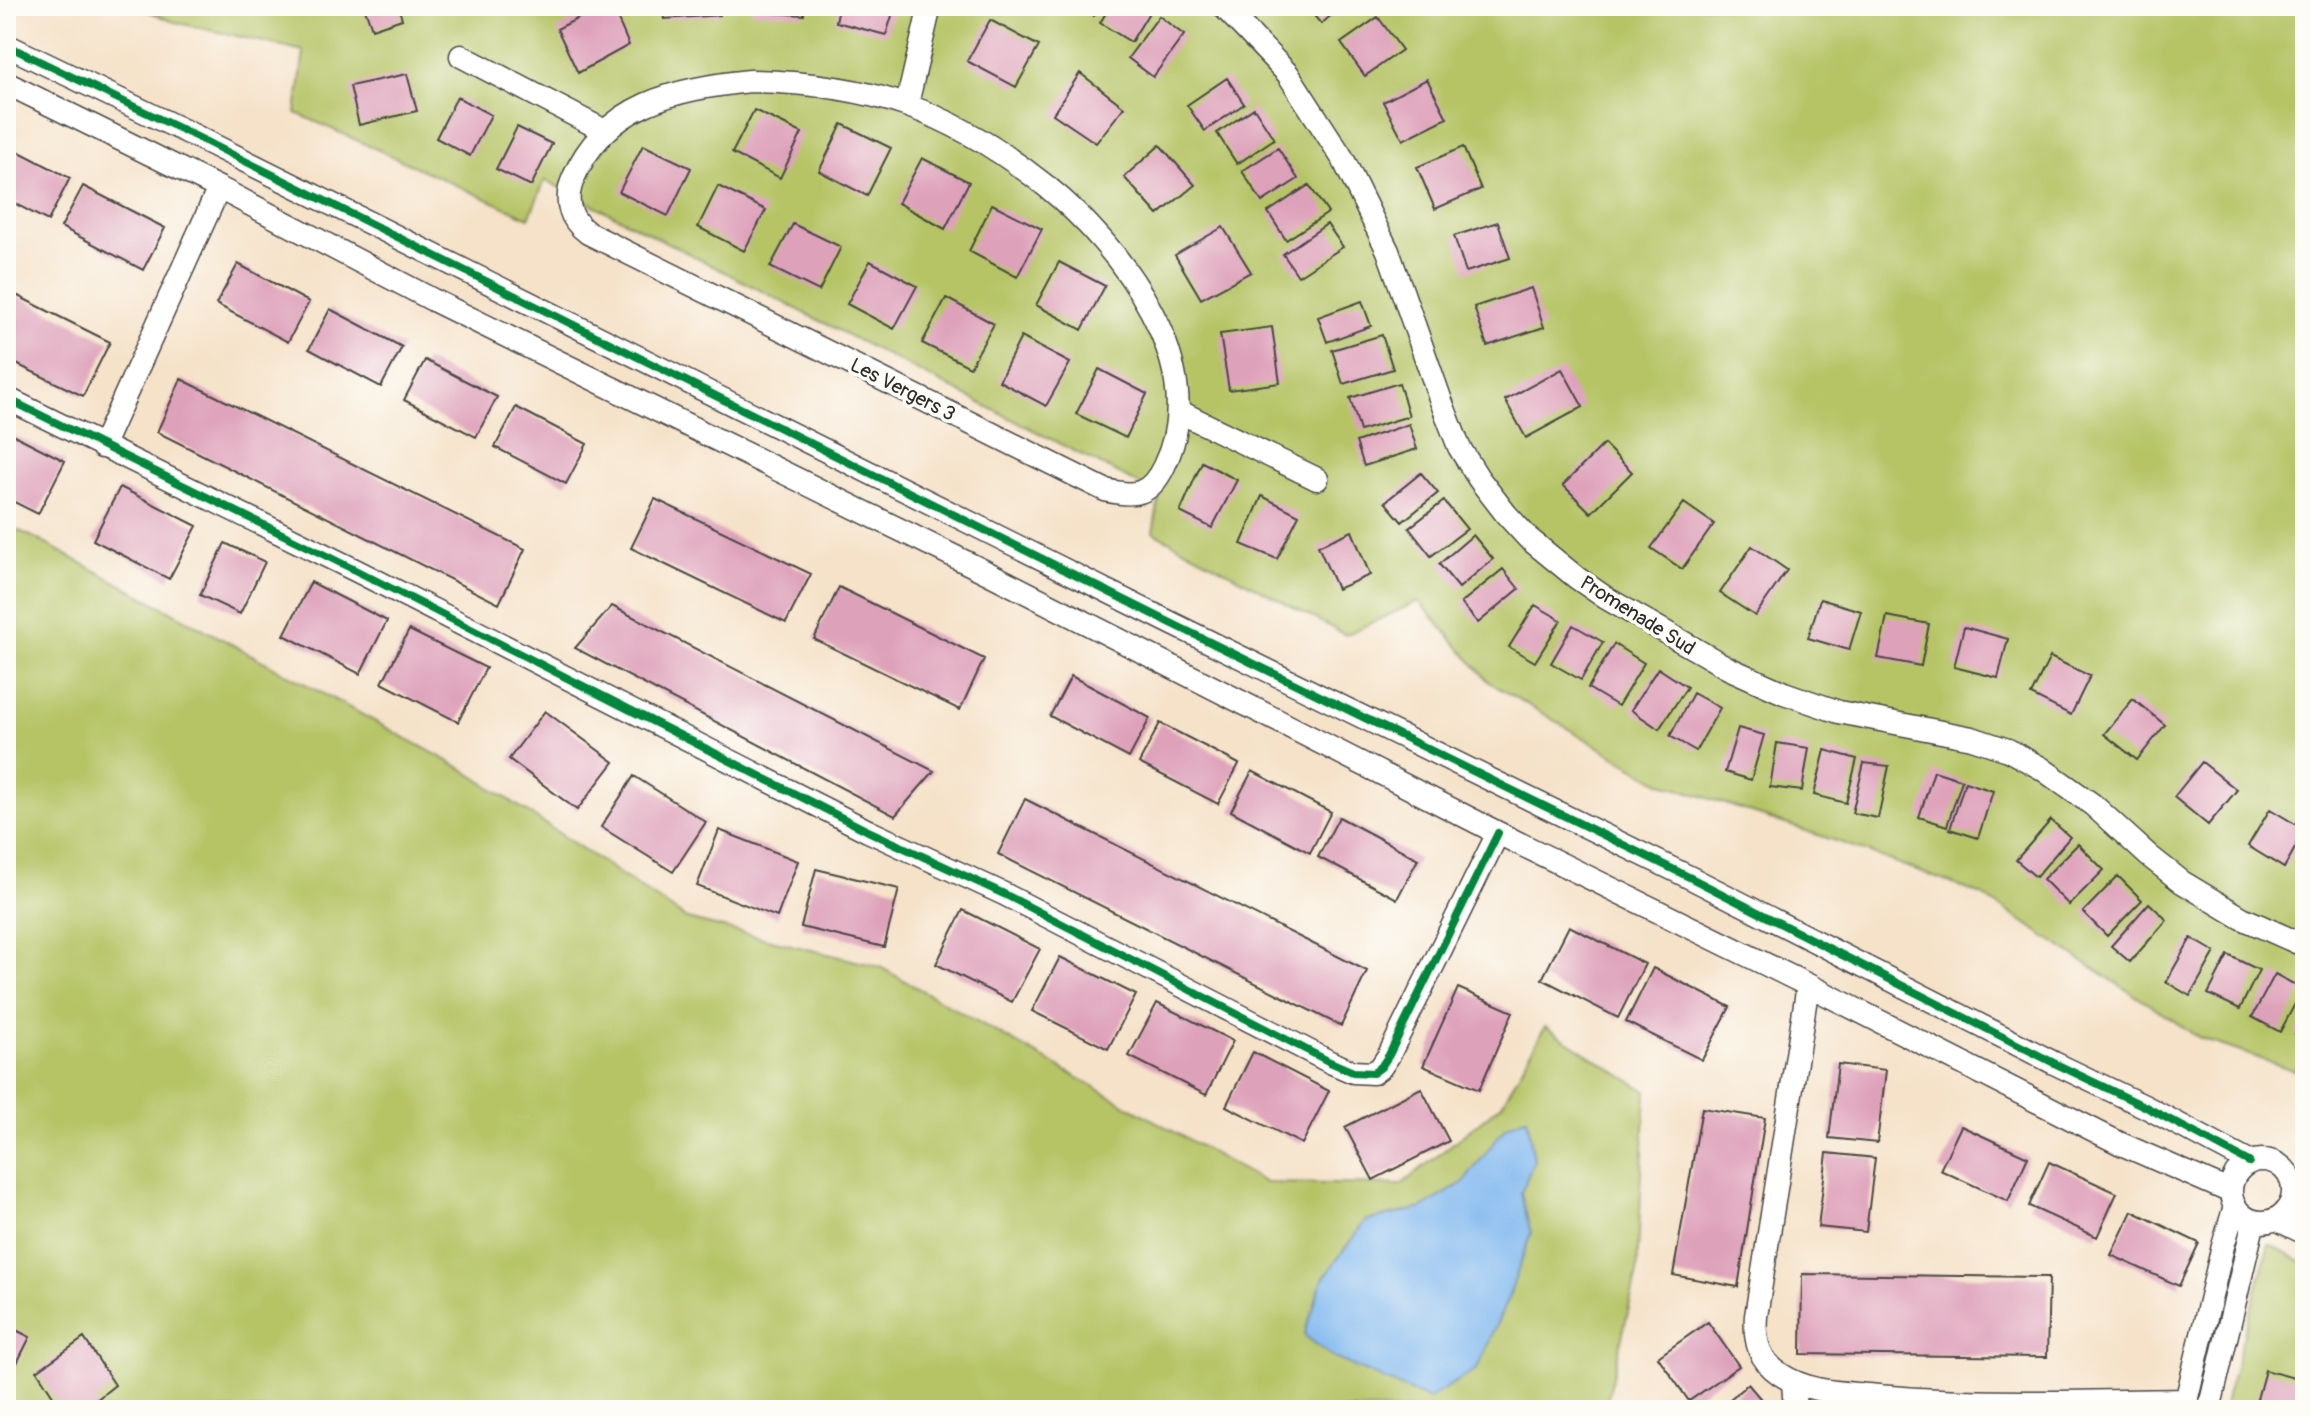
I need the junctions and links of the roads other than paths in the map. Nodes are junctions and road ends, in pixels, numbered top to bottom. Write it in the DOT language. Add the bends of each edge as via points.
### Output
graph roads {
  1 [pos="930,6"];
  2 [pos="1223,6"];
  3 [pos="6,45"];
  4 [pos="461,56"];
  5 [pos="6,83"];
  6 [pos="907,104"];
  7 [pos="605,131"];
  8 [pos="193,135"];
  9 [pos="177,167"];
  10 [pos="219,188"];
  11 [pos="6,398"];
  12 [pos="1178,411"];
  13 [pos="102,447"];
  14 [pos="1317,479"];
  15 [pos="1498,833"];
  16 [pos="2305,946"];
  17 [pos="1808,985"];
  18 [pos="2249,1162"];
  19 [pos="2299,1187"];
  20 [pos="2233,1199"];
  21 [pos="2265,1220"];
  22 [pos="2305,1233"];
  23 [pos="1793,1382"];
  24 [pos="1928,1401"];
  25 [pos="2186,1405"];
  26 [pos="1795,1410"];
  27 [pos="1968,1410"];
  28 [pos="2209,1410"];
  1 -- 6 [label="street"];
  2 -- 16 [label="street, Promenade Sud" via="1288,74 1343,159 1388,251 1459,447 1528,538 1606,598 1728,668 1827,708 1972,738 2017,755 2093,805 2182,882 2242,918"];
  3 -- 8 [label="street"];
  4 -- 7 [label="street"];
  5 -- 9 [label="street"];
  6 -- 7 [label="street, Les Vergers 3" via="832,86 750,81 687,89 628,113"];
  6 -- 12 [label="street, Les Vergers 3" via="964,131 1046,186 1103,242 1160,330 1174,370"];
  7 -- 12 [label="street, Les Vergers 3" via="570,190 572,217 588,233 1105,490 1138,494 1153,483 1173,445"];
  8 -- 9 [label="street"];
  8 -- 18 [label="street"];
  9 -- 10 [label="street"];
  10 -- 13 [label="street"];
  10 -- 15 [label="street"];
  11 -- 13 [label="street"];
  12 -- 14 [label="street"];
  13 -- 15 [label="street" via="1353,1072 1373,1073 1389,1055"];
  15 -- 17 [label="street"];
  17 -- 20 [label="street"];
  17 -- 23 [label="street" via="1755,1330 1764,1360"];
  18 -- 19 [label="street" via="2280,1165"];
  18 -- 20 [label="street" via="2237,1171"];
  19 -- 21 [label="street" via="2287,1211"];
  20 -- 21 [label="street" via="2240,1213"];
  20 -- 25 [label="street"];
  21 -- 22 [label="street"];
  21 -- 28 [label="street"];
  23 -- 24 [label="street" via="1821,1390"];
  23 -- 26 [label="street"];
  24 -- 25 [label="street"];
  24 -- 27 [label="street"];
}
